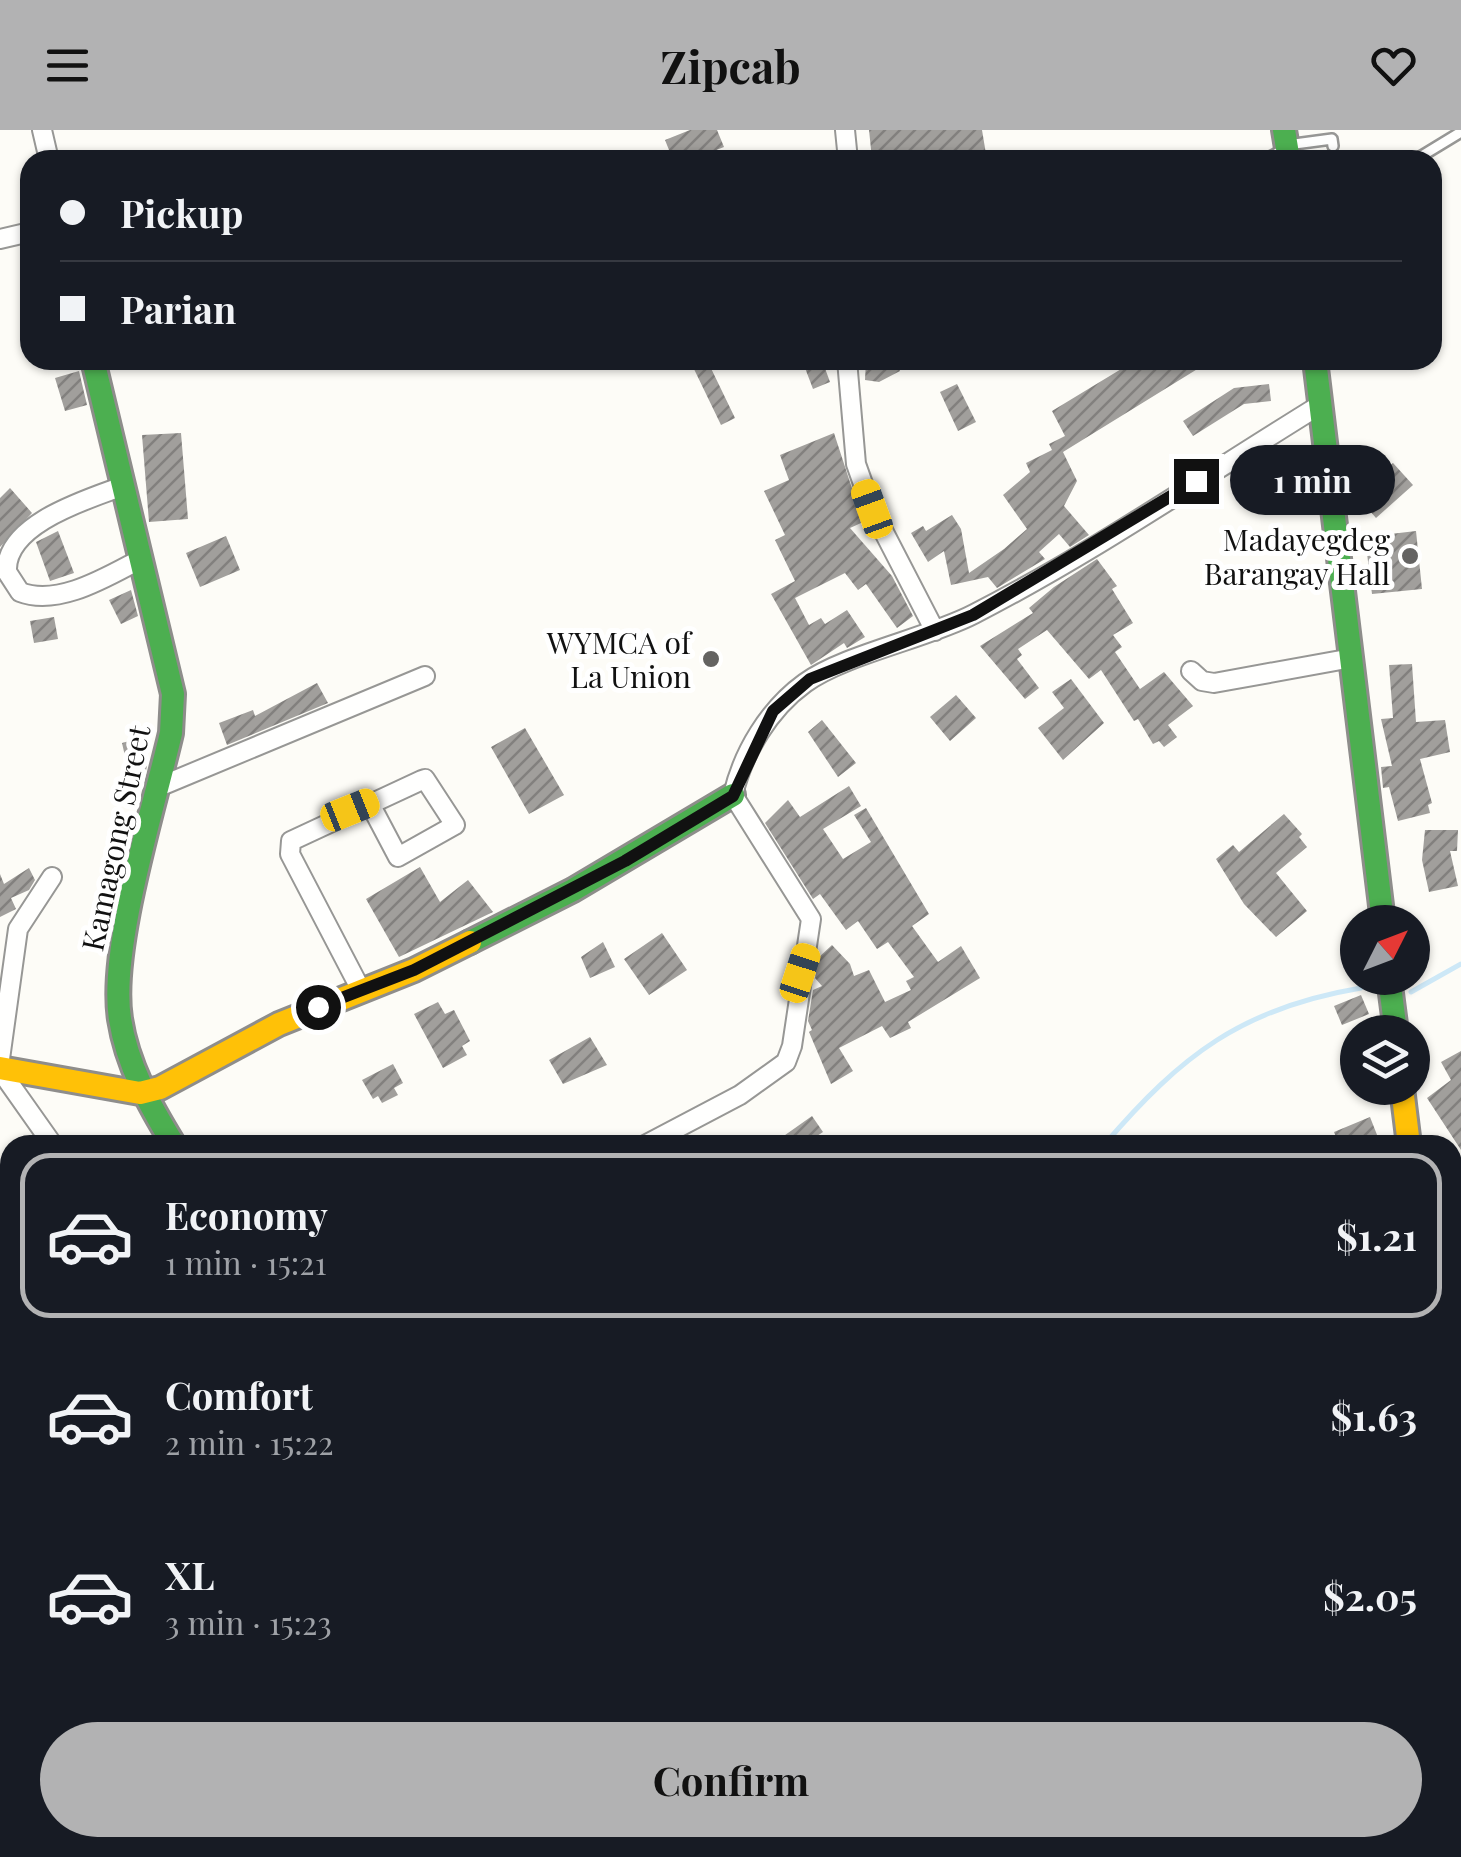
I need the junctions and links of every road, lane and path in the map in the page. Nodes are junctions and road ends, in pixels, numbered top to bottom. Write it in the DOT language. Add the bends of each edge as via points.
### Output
graph roads {
  1 [pos="1461,132"];
  2 [pos="1287,146"];
  3 [pos="1333,146"];
  4 [pos="1431,150"];
  5 [pos="95,370"];
  6 [pos="848,370"];
  7 [pos="1315,370"];
  8 [pos="1320,406"];
  9 [pos="123,486"];
  10 [pos="141,560"];
  11 [pos="935,632"];
  12 [pos="1352,658"];
  13 [pos="1191,671"];
  14 [pos="425,676"];
  15 [pos="161,786"];
  16 [pos="733,796"];
  17 [pos="369,802"];
  18 [pos="52,876"];
  19 [pos="1381,905"];
  20 [pos="18,929"];
  21 [pos="0,938"];
  22 [pos="362,992"];
  23 [pos="0,1059"];
  24 [pos="0,1069"];
  25 [pos="140,1093"];
  26 [pos="1404,1105"];
  27 [pos="46,1135"];
  28 [pos="167,1135"];
  29 [pos="663,1135"];
  30 [pos="1408,1135"];
  1 -- 4 [label="lane"];
  2 -- 3 [label="lane" via="1332,139"];
  5 -- 9 [label="street, Kamagong Street"];
  6 -- 11 [label="street" via="856,464"];
  7 -- 8 [label="street"];
  8 -- 11 [label="street" via="1010,594"];
  8 -- 12 [label="street"];
  9 -- 10 [label="street, Kamagong Street"];
  9 -- 10 [label="street" via="64,507 34,527 12,551 7,572 20,592 54,594"];
  10 -- 15 [label="street, Kamagong Street" via="173,694"];
  11 -- 16 [label="street" via="810,679 791,694 753,745"];
  12 -- 13 [label="street" via="1214,683"];
  12 -- 19 [label="street"];
  14 -- 15 [label="street"];
  15 -- 25 [label="street, Kamagong Street" via="117,973 122,1035"];
  16 -- 22 [label="street" via="590,880"];
  16 -- 29 [label="street" via="811,919 792,1046 776,1072"];
  17 -- 17 [label="street" via="427,780 454,825 398,857"];
  17 -- 22 [label="street" via="291,841 290,848"];
  18 -- 20 [label="street"];
  20 -- 21 [label="street"];
  20 -- 23 [label="street"];
  22 -- 25 [label="street" via="292,1018"];
  24 -- 25 [label="street"];
  24 -- 27 [label="street"];
  25 -- 28 [label="street, Kamagong Street"];
  26 -- 30 [label="street"];
}
